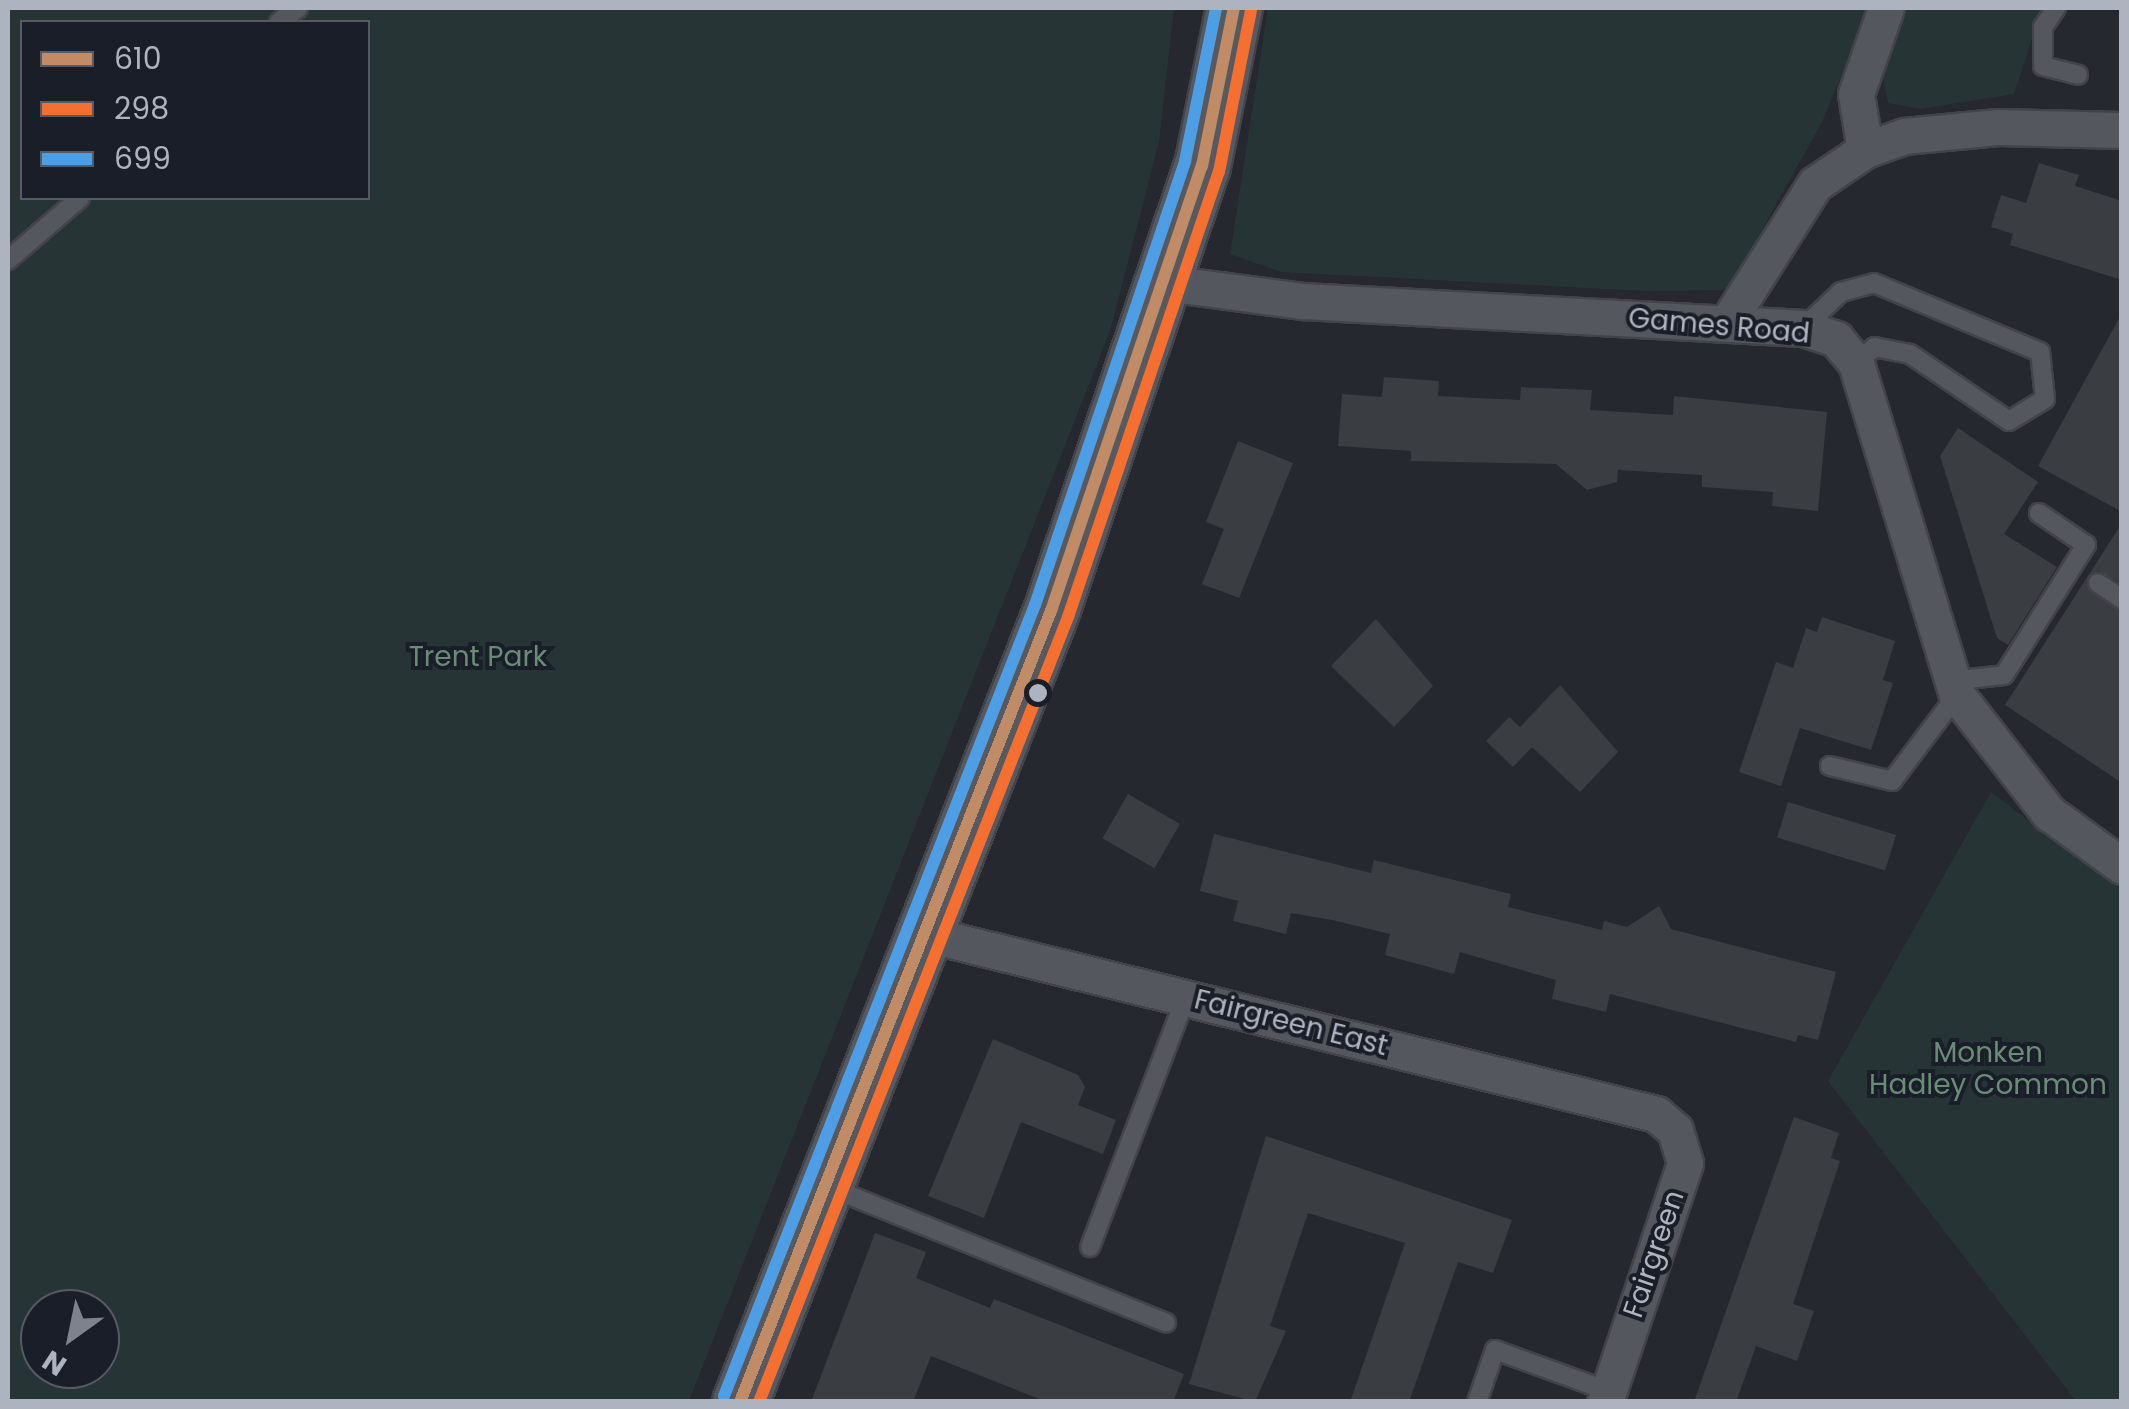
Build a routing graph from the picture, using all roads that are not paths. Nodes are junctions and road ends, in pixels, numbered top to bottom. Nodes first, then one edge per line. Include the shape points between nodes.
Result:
1 (1234, 8) edge
2 (1886, 8) edge
3 (2056, 8) edge
4 (2078, 76) dead end
5 (2122, 130) edge
6 (1864, 150) junction
7 (78, 200) edge
8 (8, 260) edge
9 (1166, 283) junction
10 (1728, 323) junction
11 (1803, 328) junction
12 (1856, 363) junction
13 (2039, 513) dead end
14 (2098, 583) dead end
15 (2122, 600) edge
16 (1954, 688) junction
17 (1830, 766) dead end
18 (2117, 851) edge
19 (926, 934) junction
20 (1186, 997) junction
21 (1656, 1114) joint
22 (826, 1186) junction
23 (1090, 1248) dead end
24 (1166, 1323) dead end
25 (1607, 1396) edge
26 (740, 1402) edge
27 (1477, 1402) edge

1 - 9 main road via 1202,166
2 - 6 street via 1856,94
3 - 4 lane via 2043,27 2043,66
5 - 6 street via 1998,127 1904,136
6 - 10 street via 1815,184
7 - 8 lane
9 - 10 street, Games Road via 1302,300
9 - 19 main road
10 - 11 street, Games Road
11 - 12 street, Games Road via 1836,339
11 - 12 lane via 1841,292 1874,283 2040,352 2045,399 2008,421 1910,354 1875,347
12 - 16 street
13 - 16 lane via 2086,545 2004,675
14 - 15 lane
16 - 17 lane via 1892,780
16 - 18 street via 2050,812
19 - 20 street, Fairgreen East
19 - 22 main road
20 - 21 street, Fairgreen East
20 - 23 lane
21 - 25 street, Fairgreen via 1675,1130 1685,1163
22 - 24 lane
22 - 26 main road
25 - 27 lane via 1495,1350

